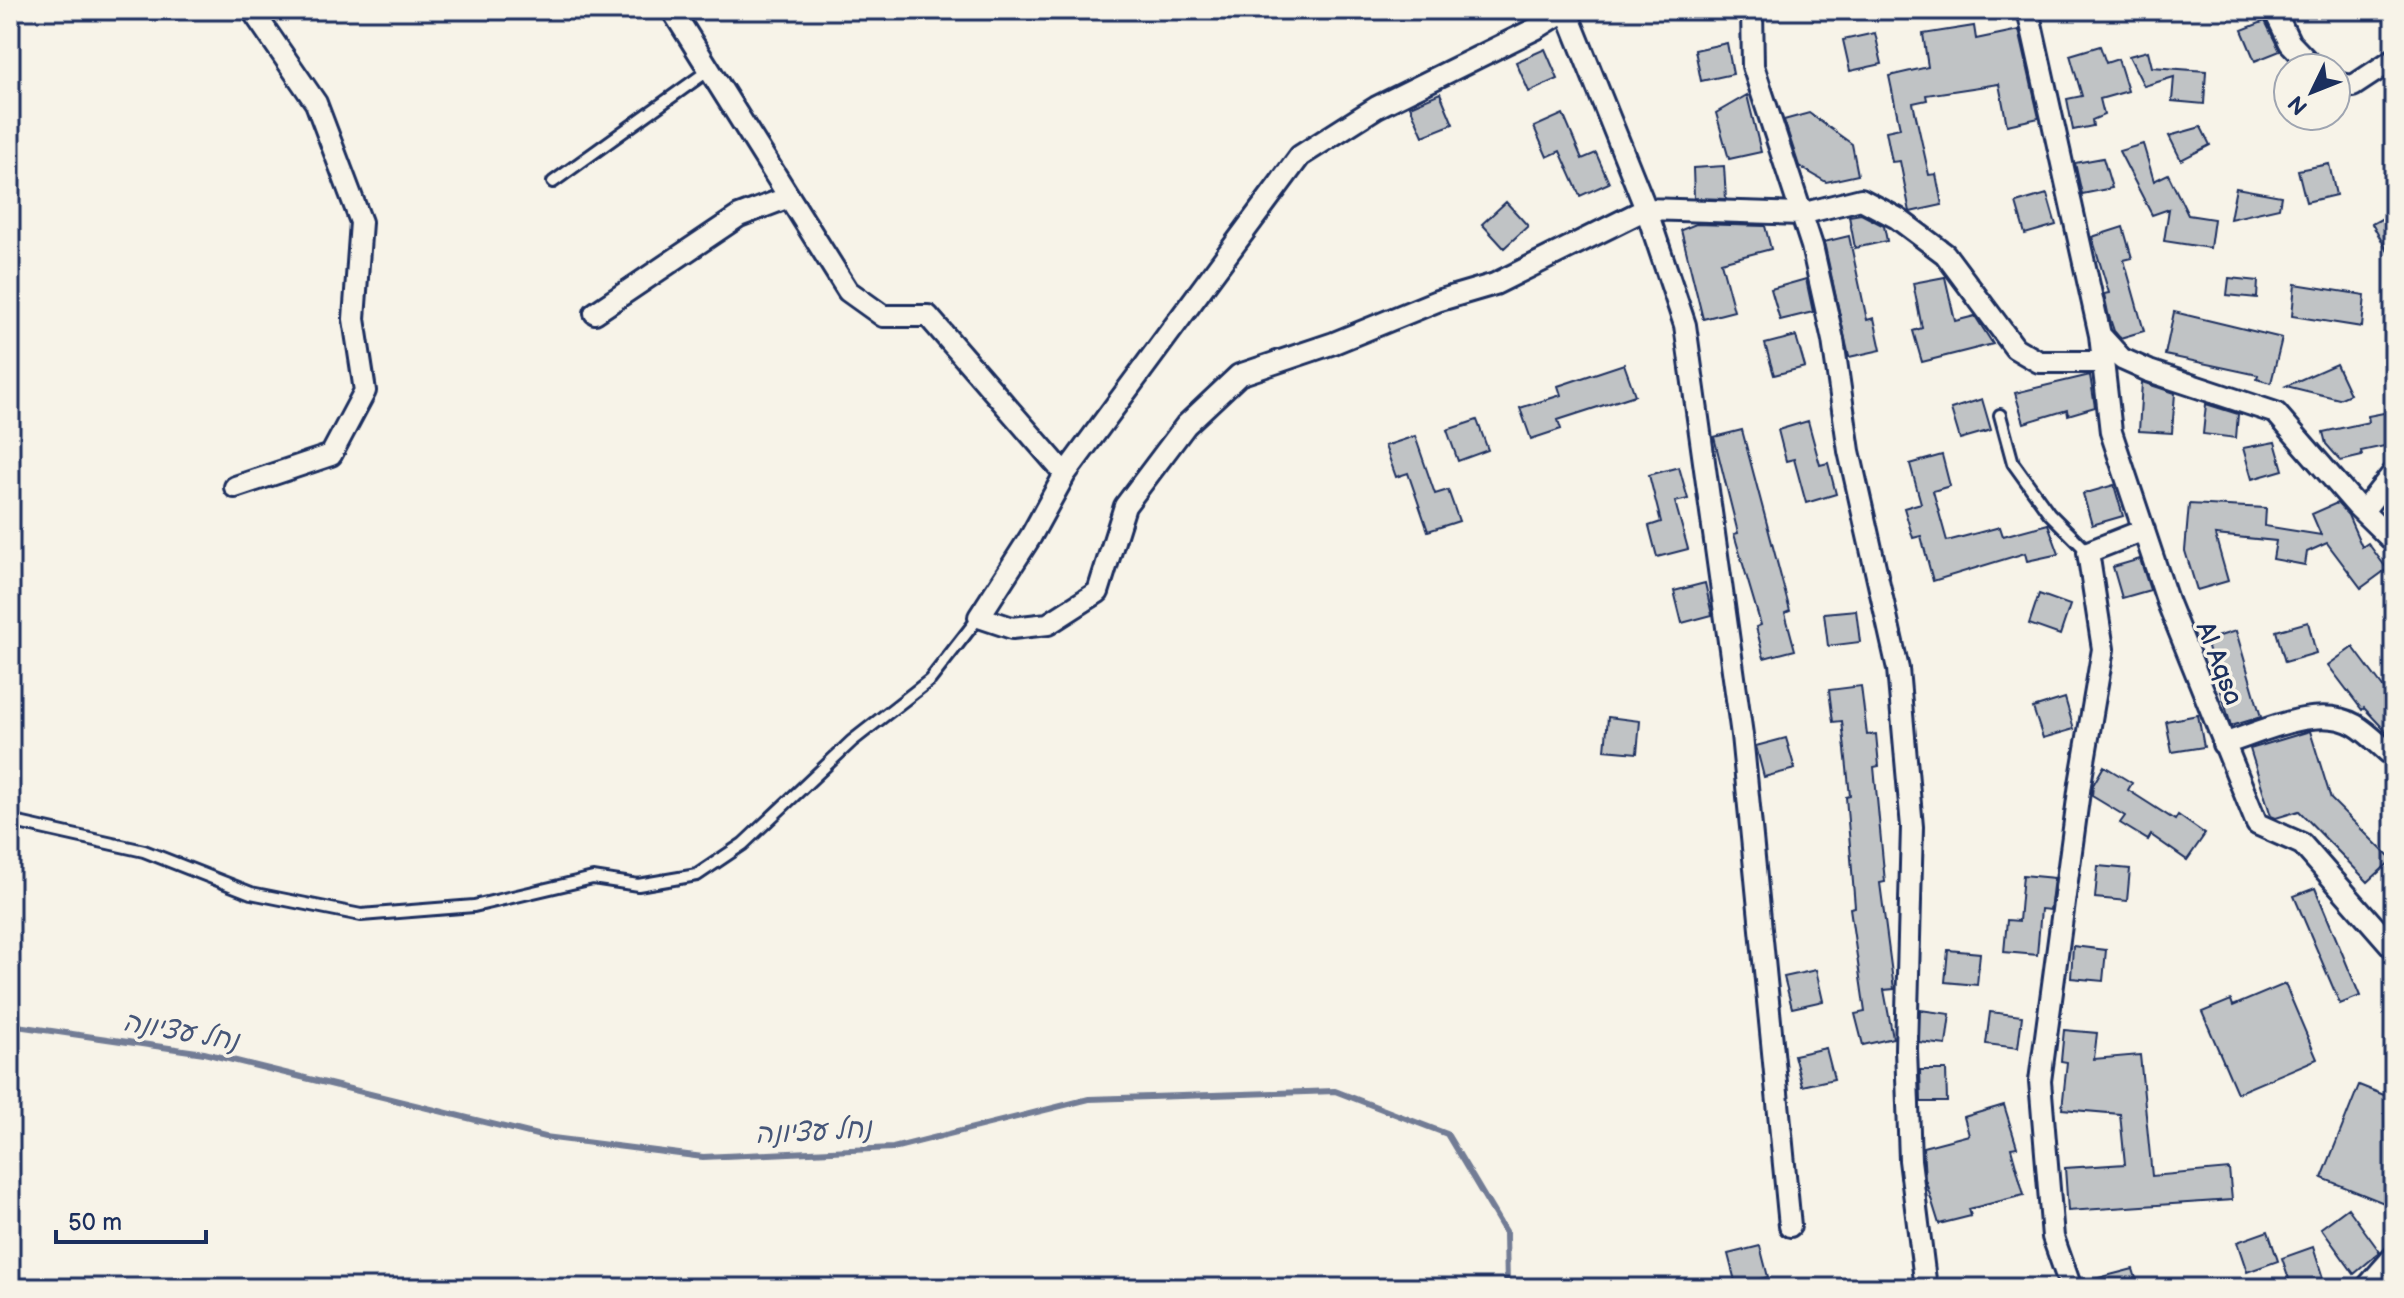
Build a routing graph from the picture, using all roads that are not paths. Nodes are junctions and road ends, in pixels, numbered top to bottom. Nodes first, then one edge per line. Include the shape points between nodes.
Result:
1 (252, 10) edge
2 (672, 10) edge
3 (1566, 10) edge
4 (1752, 10) edge
5 (2028, 10) edge
6 (2274, 10) edge
7 (2299, 52) edge
8 (2394, 59) edge
9 (709, 70) junction
10 (2352, 86) edge
11 (553, 182) dead end
12 (789, 197) junction
13 (1646, 209) junction
14 (1801, 214) junction
15 (595, 313) dead end
16 (2100, 335) junction
17 (2101, 362) junction
18 (2000, 415) dead end
19 (2394, 472) edge
20 (1065, 474) junction
21 (235, 487) dead end
22 (2363, 511) junction
23 (2144, 530) junction
24 (2394, 542) edge
25 (2088, 552) junction
26 (979, 617) junction
27 (2223, 744) junction
28 (2394, 757) edge
29 (10, 821) edge
30 (2394, 949) edge
31 (1790, 1226) dead end
32 (2394, 1256) edge
33 (1926, 1288) edge
34 (2071, 1288) edge
35 (2366, 1288) edge

1 - 21 street via 316,103 361,222 354,319 365,391 331,455
2 - 9 street
3 - 13 street
3 - 20 street via 1377,107 1300,156
4 - 14 street via 1753,66
5 - 16 street, Al Aqsa
6 - 7 street
8 - 10 street
9 - 11 lane
9 - 12 street
12 - 15 street via 739,216
12 - 20 street via 848,291 883,316 928,316
13 - 14 street
13 - 26 street via 1495,284 1239,375 1186,425 1125,506 1098,592 1048,624 1012,628
13 - 31 street via 1685,325 1742,735
14 - 17 street via 1861,199 1945,254 2015,348 2039,362
14 - 33 street via 1833,340 1849,451 1898,669 1912,827 1906,1049 1910,1160
16 - 17 street, Al Aqsa
16 - 22 street via 2122,359 2149,371 2276,413
17 - 23 street, Al Aqsa via 2111,432
18 - 25 lane via 2013,463 2049,513
19 - 22 street
20 - 26 street
22 - 24 street
23 - 25 street
23 - 27 street, Al Aqsa
25 - 34 street via 2103,649 2040,1081 2053,1237
26 - 29 lane via 930,680 852,741 743,844 697,875 638,885 593,878 474,906 361,915 251,893 144,851
27 - 28 street via 2321,718 2354,724
27 - 30 street, Al Aqsa via 2257,824 2302,844
32 - 35 street

